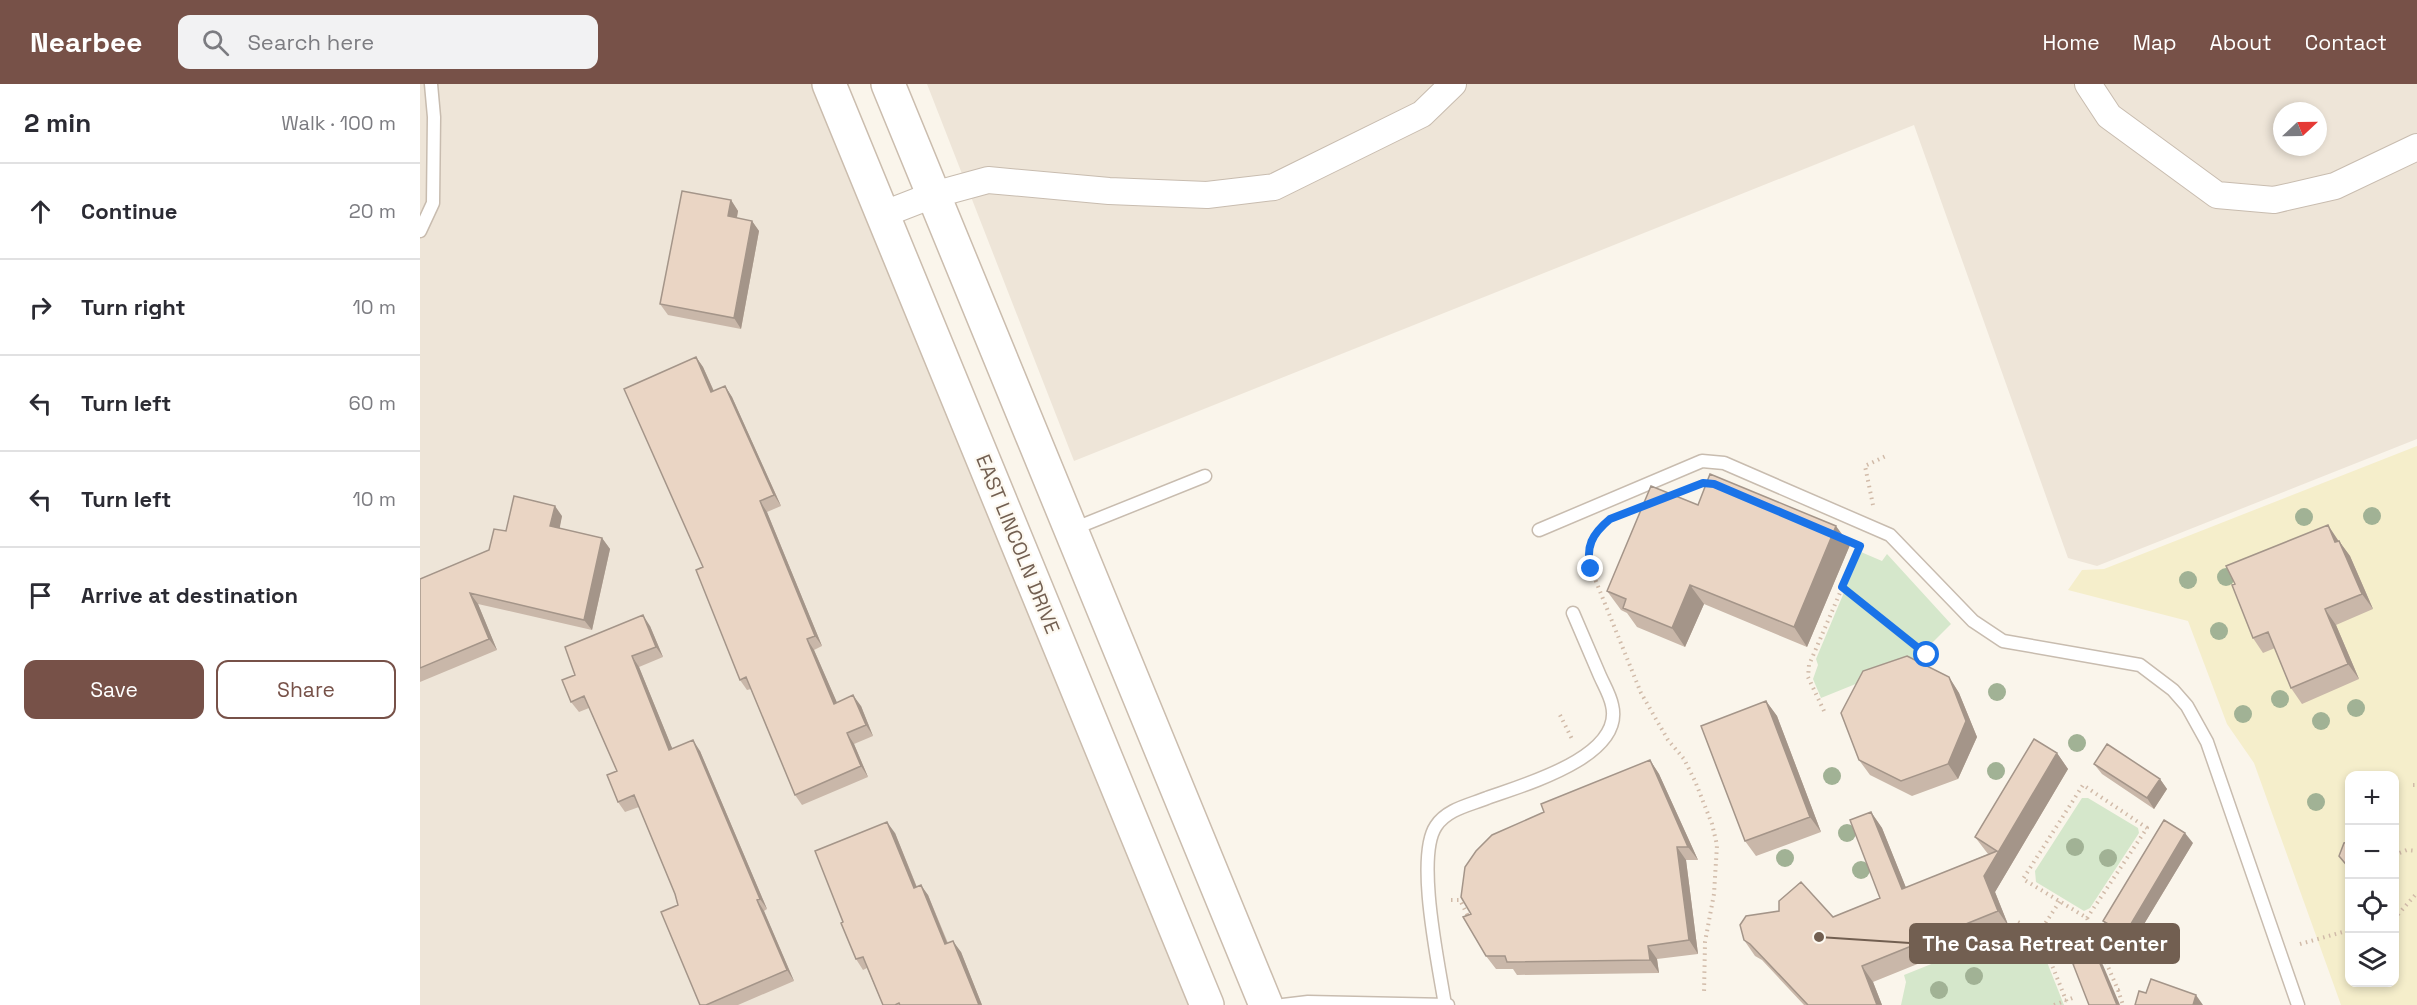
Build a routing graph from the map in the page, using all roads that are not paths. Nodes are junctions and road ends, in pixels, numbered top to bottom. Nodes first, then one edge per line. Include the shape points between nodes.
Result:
1 (431, 84) edge
2 (829, 84) edge
3 (888, 84) edge
4 (1453, 84) edge
5 (2088, 84) edge
6 (2417, 147) edge
7 (933, 195) junction
8 (884, 214) junction
9 (420, 231) edge
10 (1205, 476) dead end
11 (1070, 530) junction
12 (1539, 530) dead end
13 (1573, 613) dead end
14 (1207, 1005) edge
15 (1266, 1005) edge
16 (1283, 1005) edge
17 (1447, 1005) edge
18 (2298, 1005) edge

1 - 9 lane via 433,203
2 - 8 main road, EAST LINCOLN DRIVE
3 - 7 main road
4 - 7 street via 1422,114 1274,187 1207,195 988,180
5 - 6 street via 2109,116 2217,195 2274,200 2335,186
7 - 8 street
7 - 11 main road
8 - 14 main road, EAST LINCOLN DRIVE
10 - 11 lane
11 - 15 main road
12 - 18 lane via 1702,461 1724,463 1890,535 1973,621 2004,641 2140,665 2187,706 2207,742
13 - 17 lane via 1613,706 1611,725 1600,745 1582,759 1449,813 1436,825 1428,855 1430,905
16 - 17 lane

